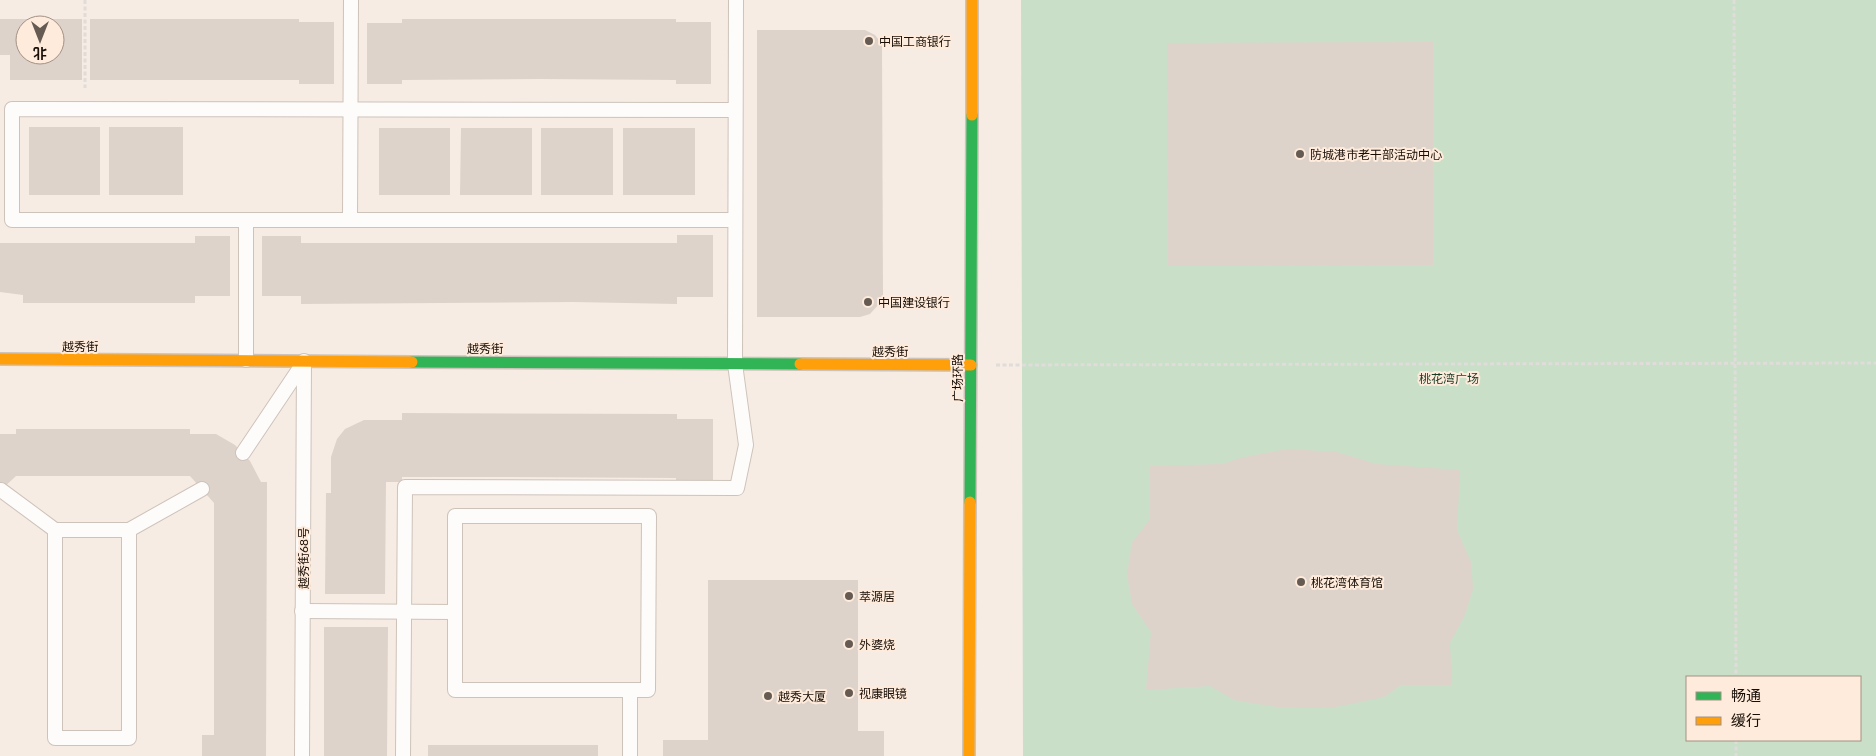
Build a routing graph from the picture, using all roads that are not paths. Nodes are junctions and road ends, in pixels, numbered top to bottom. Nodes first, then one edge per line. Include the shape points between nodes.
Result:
1 (351, 0) edge
2 (736, 0) edge
3 (972, 0) edge
4 (350, 109) junction
5 (735, 110) junction
6 (246, 220) junction
7 (350, 220) junction
8 (735, 220) junction
9 (0, 359) edge
10 (246, 360) junction
11 (304, 361) junction
12 (735, 364) junction
13 (971, 365) junction
14 (243, 453) dead end
15 (202, 489) dead end
16 (1, 490) edge
17 (56, 530) junction
18 (129, 530) junction
19 (302, 611) junction
20 (404, 612) junction
21 (455, 612) junction
22 (630, 690) junction
23 (302, 756) edge
24 (403, 756) edge
25 (630, 756) edge
26 (969, 756) edge

1 - 4 lane
2 - 5 lane
3 - 13 street, 广场环路
4 - 5 lane
4 - 6 lane via 12,109 12,220
4 - 7 lane
5 - 8 lane
6 - 7 lane
6 - 10 lane
7 - 8 lane
8 - 12 lane
9 - 10 street, 越秀街
10 - 11 street, 越秀街
11 - 12 street, 越秀街
11 - 14 lane
11 - 19 lane, 越秀街68号
12 - 13 street, 越秀街
12 - 20 lane via 746,446 737,488 405,487
13 - 26 street, 广场环路
15 - 18 lane
16 - 17 lane
17 - 18 lane
17 - 18 lane via 55,738 129,738
19 - 20 lane
19 - 23 lane, 越秀街68号
20 - 21 lane
20 - 24 lane
21 - 22 lane via 455,690
21 - 22 lane via 456,516 649,516 648,690
22 - 25 lane

